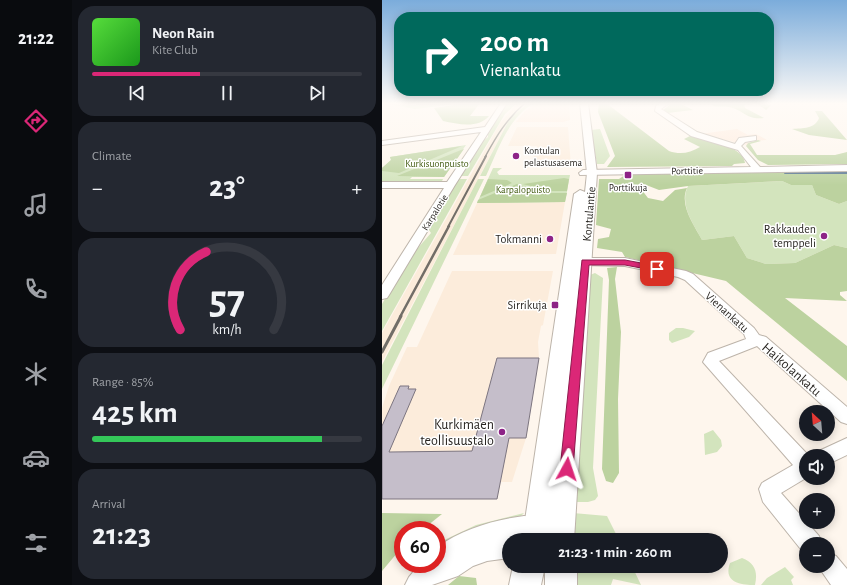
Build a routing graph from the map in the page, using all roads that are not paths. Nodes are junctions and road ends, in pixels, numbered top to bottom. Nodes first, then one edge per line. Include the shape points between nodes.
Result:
1 (476, 130) edge
2 (485, 130) edge
3 (581, 130) edge
4 (586, 130) edge
5 (687, 130) edge
6 (753, 138) dead end
7 (382, 143) edge
8 (737, 146) junction
9 (847, 168) edge
10 (760, 169) junction
11 (588, 171) junction
12 (382, 185) edge
13 (450, 185) junction
14 (585, 262) junction
15 (382, 295) edge
16 (754, 338) junction
17 (847, 417) edge
18 (847, 446) edge
19 (835, 452) edge
20 (799, 459) edge
21 (799, 471) edge
22 (526, 533) edge
23 (548, 533) edge
24 (549, 533) edge
25 (805, 537) edge
26 (502, 548) edge
27 (446, 553) edge
28 (446, 569) edge
29 (835, 572) edge
30 (528, 573) edge
31 (561, 573) edge
32 (845, 584) edge
33 (525, 585) edge
34 (560, 585) edge

1 - 7 street
2 - 13 street, Karpalotie
3 - 11 main road, Kontulantie
4 - 11 main road, Kontulantie
5 - 8 street
6 - 8 street via 742,140
8 - 10 street via 744,150
9 - 10 street, Porttitie
10 - 11 street, Porttitie
11 - 14 main road, Kontulantie
11 - 23 main road, Kontulantie
12 - 13 street
13 - 15 street, Karpalotie
14 - 16 street, Vienankatu via 625,262 689,277
14 - 24 main road, Kontulantie
16 - 17 street, Haikolankatu via 761,341
16 - 20 street, Vienankatu via 752,342 713,357 711,362
18 - 19 street
21 - 25 street via 769,489 770,495
22 - 27 street via 509,530 485,535
26 - 28 street via 487,550
29 - 32 street
30 - 33 highway
31 - 34 highway

